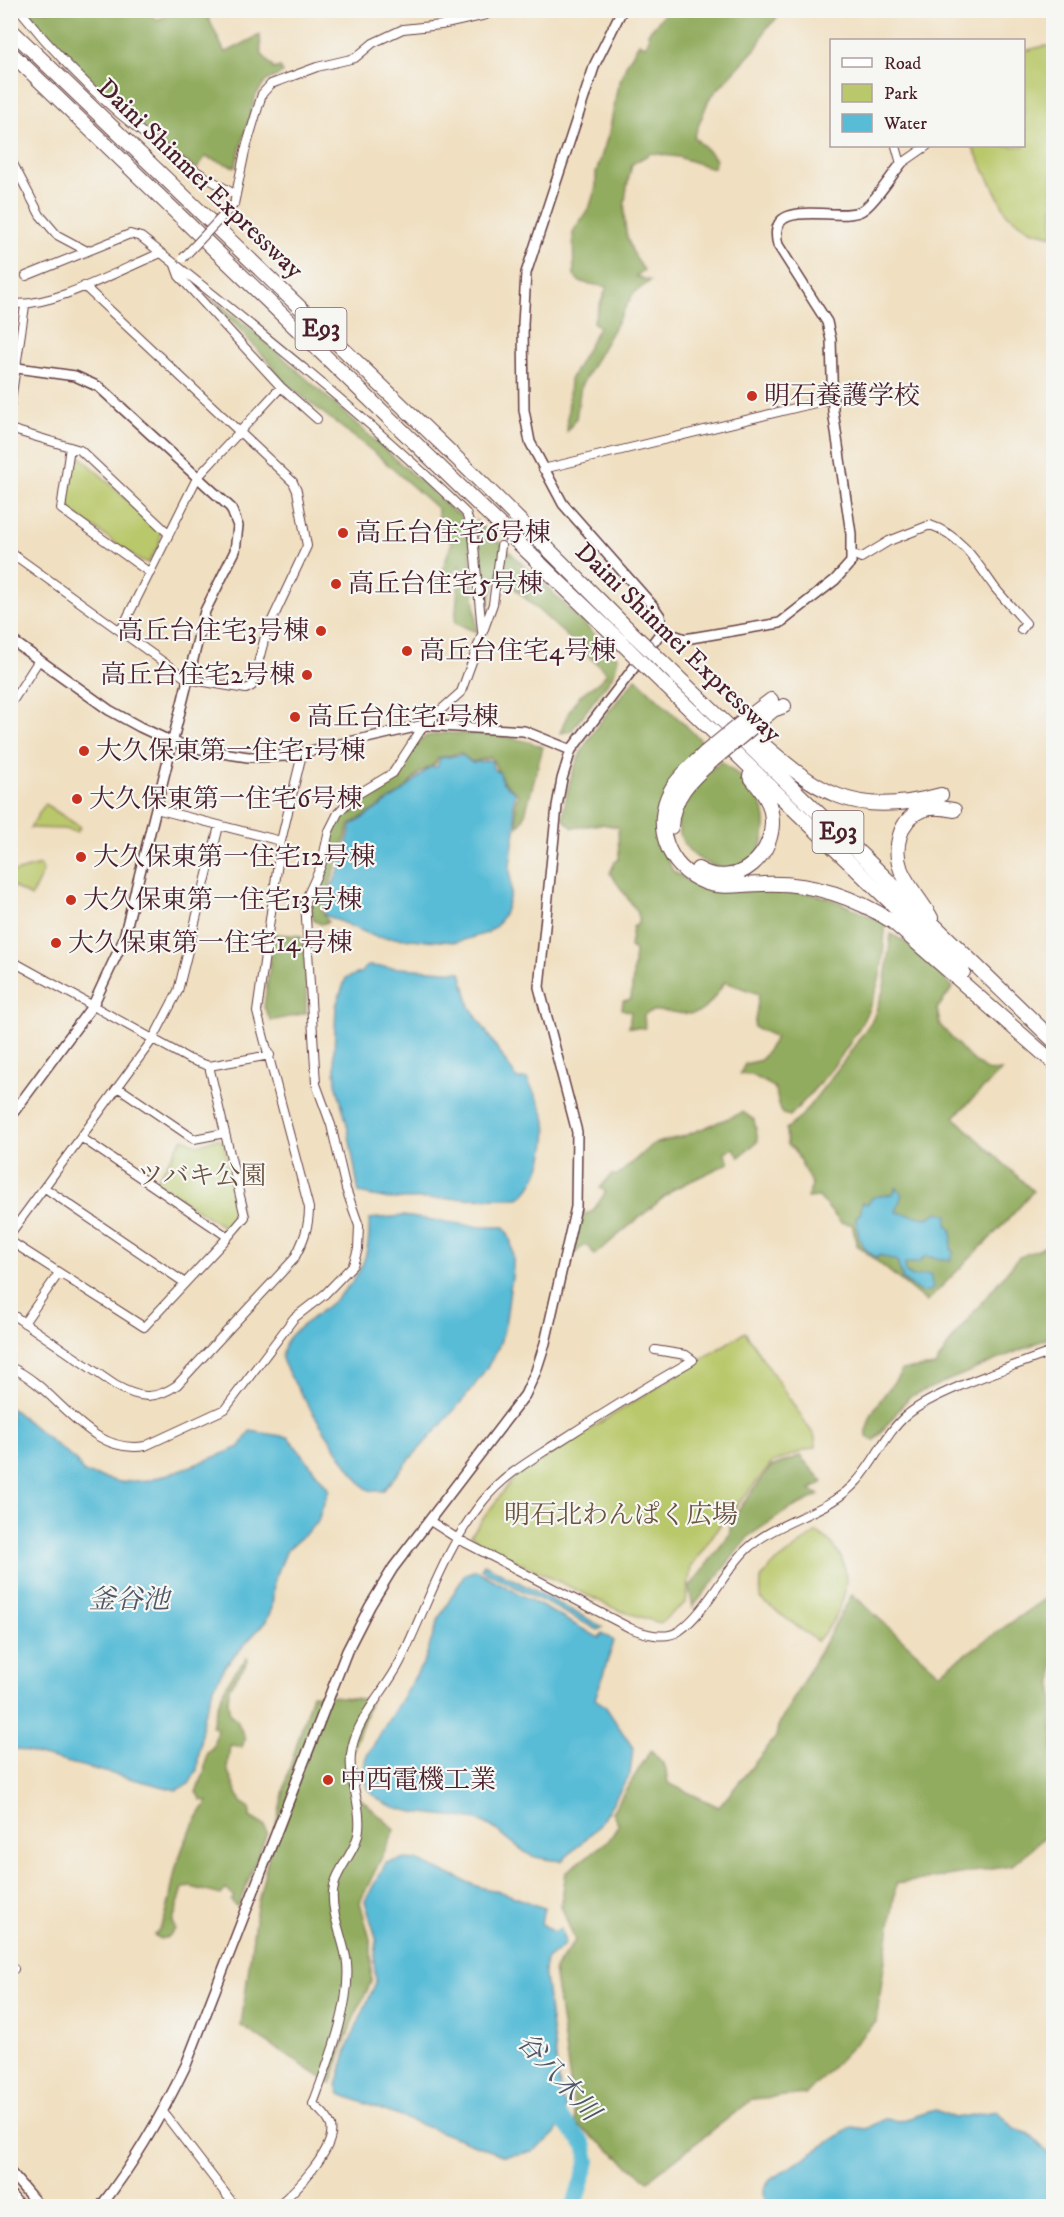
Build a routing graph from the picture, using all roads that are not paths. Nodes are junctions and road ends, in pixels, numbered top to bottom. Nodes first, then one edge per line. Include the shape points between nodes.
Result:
1 (20, 10) edge
2 (491, 10) edge
3 (622, 10) edge
4 (10, 29) edge
5 (10, 52) edge
6 (896, 147) edge
7 (926, 147) edge
8 (10, 158) edge
9 (901, 164) junction
10 (235, 199) junction
11 (87, 250) junction
12 (160, 252) junction
13 (175, 265) junction
14 (26, 276) dead end
15 (84, 286) junction
16 (10, 303) edge
17 (25, 306) junction
18 (13, 367) edge
19 (281, 387) junction
20 (832, 399) junction
21 (10, 407) edge
22 (317, 419) dead end
23 (10, 429) edge
24 (239, 431) junction
25 (70, 447) junction
26 (543, 470) junction
27 (196, 478) junction
28 (169, 534) junction
29 (501, 546) dead end
30 (10, 552) edge
31 (853, 554) junction
32 (150, 573) junction
33 (122, 630) junction
34 (1021, 630) dead end
35 (662, 631) junction
36 (482, 636) junction
37 (625, 636) junction
38 (10, 639) edge
39 (39, 660) junction
40 (187, 679) junction
41 (693, 691) junction
42 (777, 703) dead end
43 (10, 705) edge
44 (424, 724) junction
45 (172, 742) junction
46 (571, 750) junction
47 (736, 753) junction
48 (302, 754) junction
49 (709, 757) junction
50 (941, 795) dead end
51 (156, 809) junction
52 (954, 810) dead end
53 (219, 826) junction
54 (281, 841) junction
55 (938, 930) junction
56 (10, 960) edge
57 (93, 1005) junction
58 (1011, 1015) junction
59 (153, 1039) junction
60 (1053, 1041) edge
61 (270, 1055) junction
62 (1053, 1061) edge
63 (209, 1066) junction
64 (118, 1088) junction
65 (10, 1117) edge
66 (225, 1133) junction
67 (82, 1138) junction
68 (45, 1188) junction
69 (10, 1234) edge
70 (228, 1237) junction
71 (10, 1241) edge
72 (59, 1273) junction
73 (185, 1283) junction
74 (10, 1313) edge
75 (24, 1323) junction
76 (655, 1350) dead end
77 (1053, 1351) edge
78 (10, 1367) edge
79 (430, 1521) junction
80 (458, 1539) junction
81 (163, 2112) junction
82 (10, 2172) edge
83 (10, 2194) edge
84 (20, 2206) edge
85 (39, 2206) edge
86 (101, 2206) edge
87 (235, 2206) edge
88 (277, 2206) edge

1 - 10 street via 58,56 154,144
2 - 10 street via 486,15 441,26 403,29 373,43 355,58 271,84 262,94
3 - 26 street via 595,64 526,273 524,411
4 - 37 highway, Daini Shinmei Expressway / E93 via 469,470
5 - 37 highway, Daini Shinmei Expressway / E93
6 - 9 street
7 - 9 street
8 - 11 street via 46,222 57,235
9 - 20 street via 864,210 852,214 794,213 777,228 778,245 827,322
10 - 13 street, bridge
11 - 12 street via 130,234 141,237
11 - 14 street
12 - 13 street
12 - 15 street
13 - 19 street via 179,276
13 - 36 street via 305,369 466,513 473,535
15 - 17 street
15 - 24 street
16 - 17 street
17 - 18 street
18 - 21 street
18 - 27 street via 75,376 99,387
19 - 22 street
19 - 24 street
20 - 26 street
20 - 31 street
23 - 25 street
24 - 27 street
24 - 40 street via 292,482 307,546 266,633 252,686 246,689
25 - 28 street via 80,450
25 - 32 street via 61,509
26 - 35 street via 562,504 653,606 660,616
27 - 28 street
27 - 40 street via 231,508 238,536 235,551 205,611
28 - 32 street
29 - 36 street via 493,604
30 - 33 street
31 - 34 street via 861,558 889,541 930,525 945,529 975,558 1026,623
31 - 35 street via 835,580 780,623 685,639
32 - 33 street
33 - 40 street
35 - 46 street
36 - 44 street via 461,692
37 - 41 highway, Daini Shinmei Expressway / E93, bridge via 657,657
37 - 47 highway, Daini Shinmei Expressway / E93, bridge via 646,667
38 - 39 street
39 - 43 street
39 - 45 street via 109,710
40 - 45 street
41 - 50 highway via 730,716 803,778 838,797 885,805
41 - 55 highway, Daini Shinmei Expressway / E93
42 - 49 highway, bridge
44 - 46 street via 524,731
44 - 48 street
44 - 78 street via 393,773 353,797 338,813 305,901 315,1084 334,1133 359,1226 353,1265 294,1318 225,1409 145,1446 116,1444 83,1426 47,1390
45 - 48 street via 248,757
45 - 51 street
46 - 79 street via 557,806 539,987 577,1132 576,1207 561,1279 536,1371 525,1395
47 - 49 highway via 764,794 771,811 772,831 767,850 758,862 742,872 727,875 705,873 694,867 683,858 672,837 672,814 680,793
47 - 58 highway, Daini Shinmei Expressway / E93
48 - 54 street
49 - 58 highway via 671,790 665,805 666,846 684,871 717,885 798,885 828,890 872,908
51 - 53 street
51 - 57 street via 123,941
52 - 55 highway via 922,810 902,828 898,840 900,867
53 - 54 street
53 - 59 street via 178,991
54 - 61 street via 257,1012
55 - 58 highway, Daini Shinmei Expressway / E93
56 - 57 street
57 - 59 street
57 - 65 street
58 - 60 highway, Daini Shinmei Expressway / E93
58 - 62 highway, Daini Shinmei Expressway / E93
59 - 63 street
59 - 64 street
61 - 63 street
61 - 75 street via 309,1208 309,1224 294,1259 177,1385 152,1397 123,1390
63 - 66 street
64 - 66 street via 194,1139
64 - 67 street
66 - 70 street via 245,1217
67 - 68 street
67 - 70 street
68 - 69 street
68 - 73 street
70 - 73 street
71 - 72 street
72 - 73 street via 144,1327
72 - 75 street
74 - 75 street
76 - 80 street via 686,1355 693,1360 515,1470 482,1502
77 - 80 street via 936,1397 907,1414 844,1494 765,1535 746,1550 699,1609 671,1634 643,1633 630,1628
79 - 80 street
79 - 81 street via 393,1568 347,1651 202,2025
80 - 88 street via 400,1663 352,1745 350,1758 359,1828 333,1890 347,1964 345,1988 314,2103 329,2122 331,2135 319,2160
81 - 86 street via 130,2168
81 - 87 street
82 - 85 street
83 - 84 street

